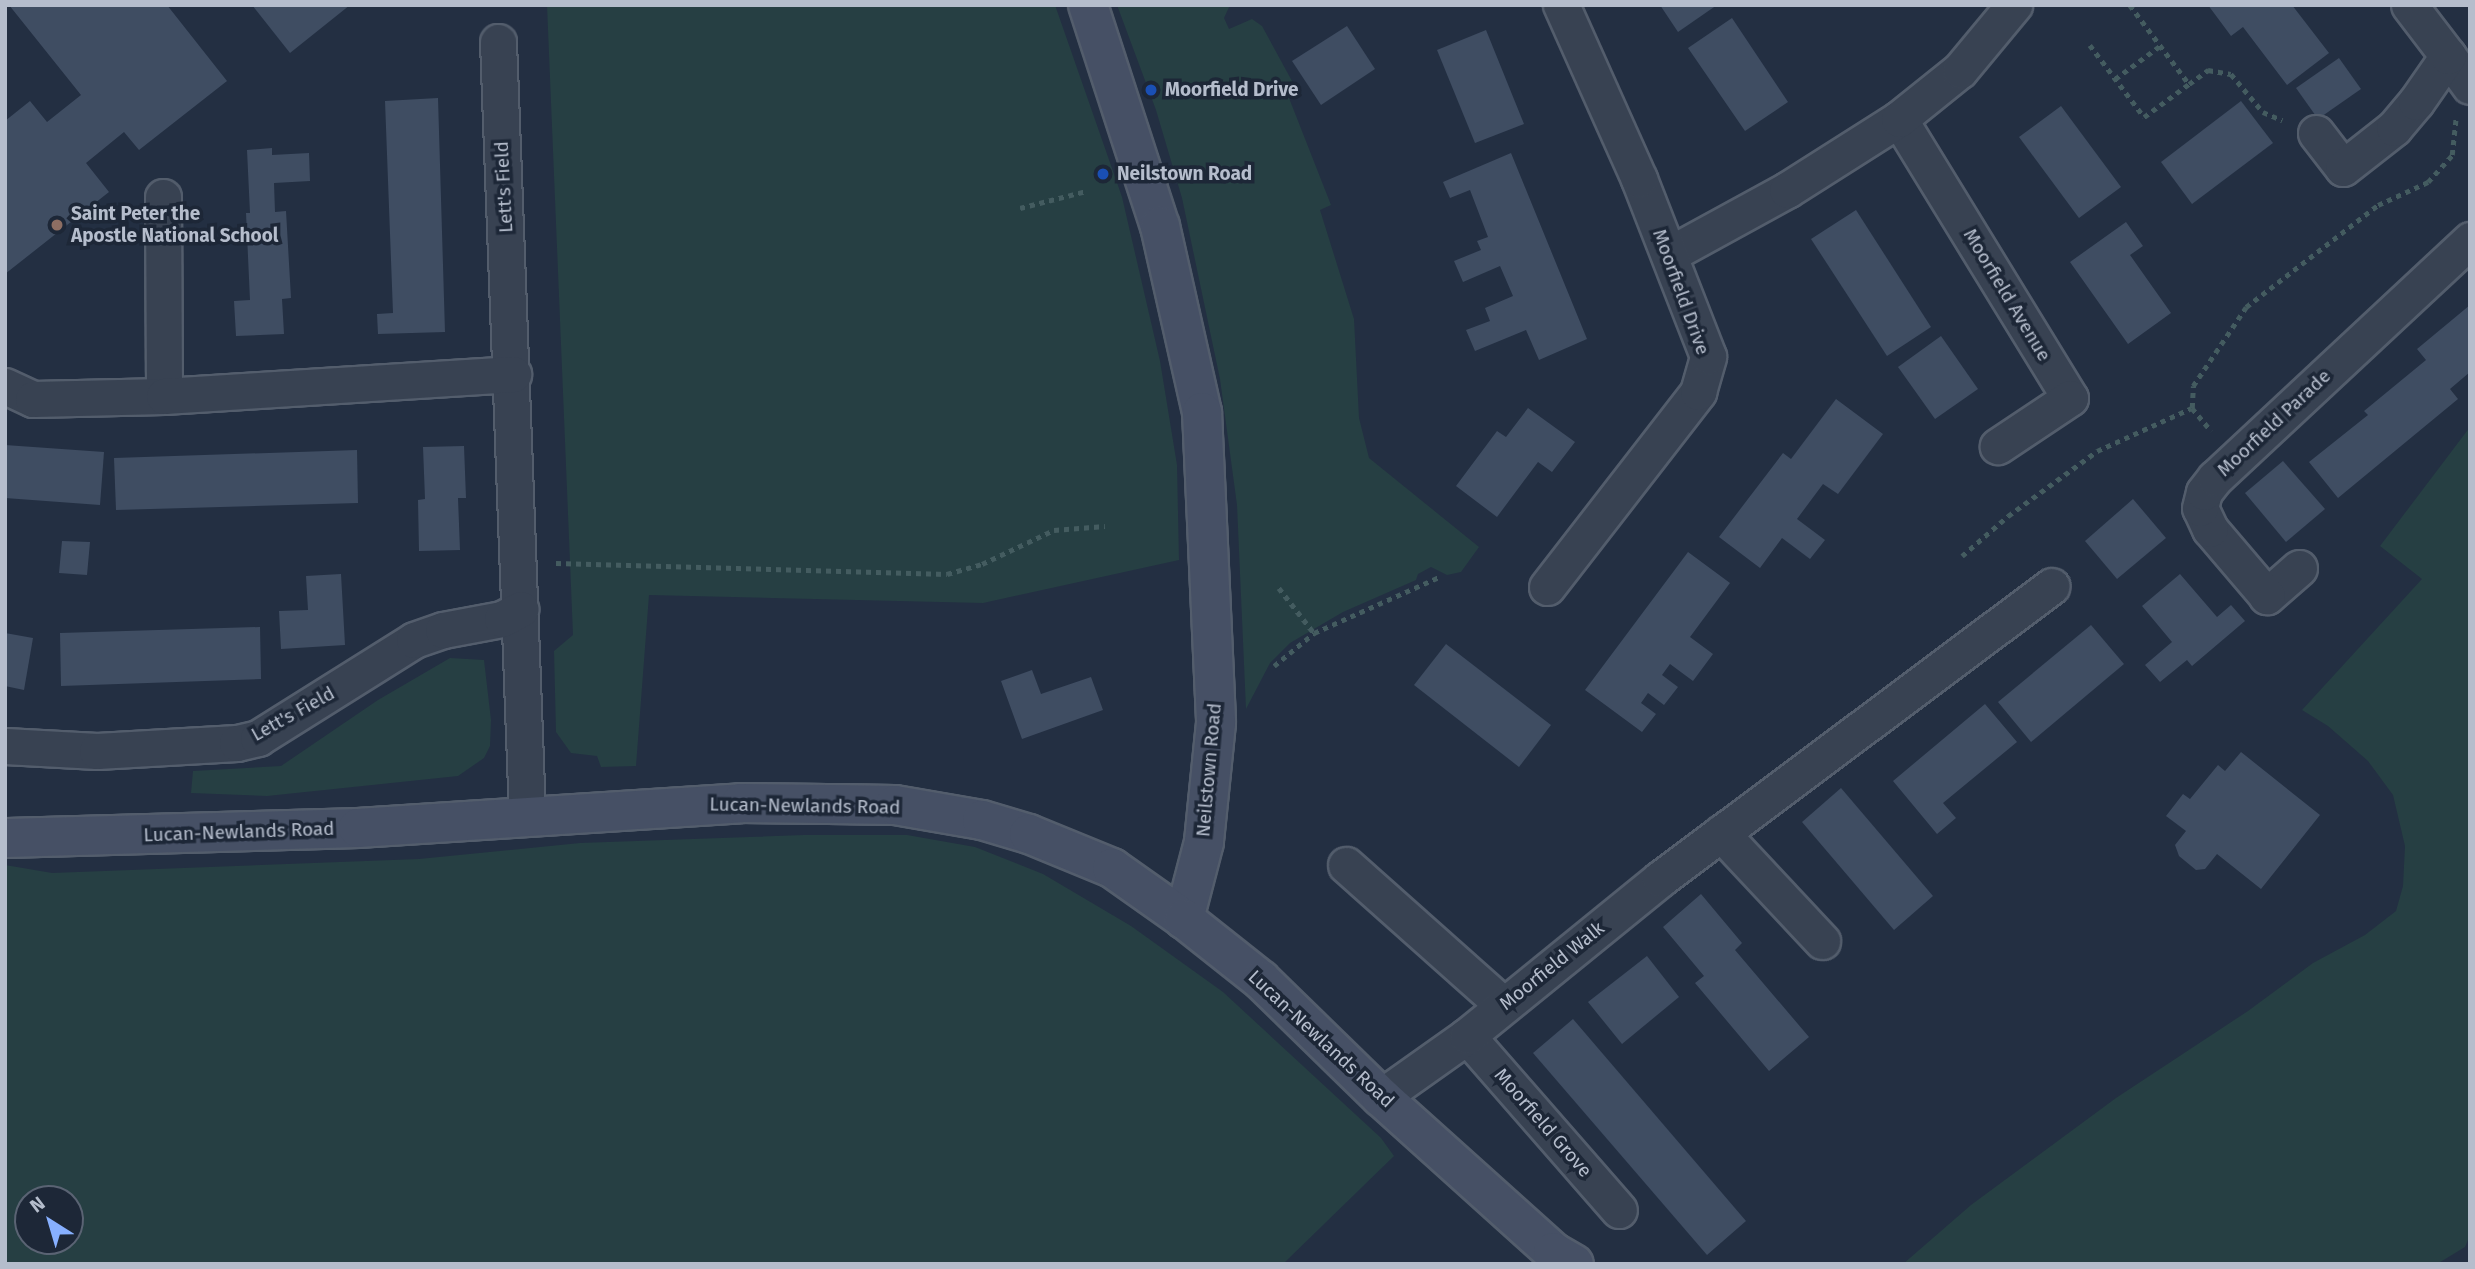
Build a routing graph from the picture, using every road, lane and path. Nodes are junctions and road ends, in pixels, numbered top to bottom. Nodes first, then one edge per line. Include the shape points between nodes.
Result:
1 (1088, 5) edge
2 (1561, 5) edge
3 (2014, 5) edge
4 (2130, 5) edge
5 (2409, 5) edge
6 (498, 42) dead end
7 (2090, 46) dead end
8 (2160, 46) junction
9 (2448, 56) junction
10 (2115, 79) junction
11 (2189, 84) junction
12 (2463, 100) edge
13 (1899, 119) junction
14 (2316, 133) joint
15 (1086, 191) dead end
16 (163, 197) dead end
17 (1020, 208) dead end
18 (2470, 240) edge
19 (1670, 254) junction
20 (513, 374) junction
21 (5, 386) edge
22 (163, 396) junction
23 (2192, 408) junction
24 (2219, 439) dead end
25 (1998, 446) dead end
26 (1105, 526) dead end
27 (1962, 556) dead end
28 (556, 564) dead end
29 (2299, 568) dead end
30 (1439, 577) dead end
31 (2052, 586) dead end
32 (1547, 587) dead end
33 (1279, 588) dead end
34 (521, 609) junction
35 (1314, 633) junction
36 (1274, 666) dead end
37 (5, 746) edge
38 (527, 814) junction
39 (1721, 833) junction
40 (5, 838) edge
41 (1346, 865) dead end
42 (1184, 919) junction
43 (1822, 941) dead end
44 (1503, 1005) junction
45 (1467, 1036) junction
46 (1381, 1097) junction
47 (1619, 1210) dead end
48 (1574, 1264) edge

1 - 42 street, Neilstown Road via 1160,226 1202,412 1216,723 1204,842
2 - 19 street, Moorfield Drive
3 - 13 street via 1960,70
4 - 8 path
5 - 9 street
6 - 20 street, Lett's Field
7 - 10 path
8 - 10 path
8 - 11 path
9 - 12 street
9 - 14 street via 2394,128 2343,168
10 - 11 path via 2144,117
11 - 14 path via 2208,70 2231,74 2263,112
12 - 23 path via 2452,155 2428,182 2378,205 2246,307 2193,386
13 - 19 street via 1787,190
13 - 25 street, Moorfield Avenue via 2070,398
15 - 17 path
16 - 22 street
18 - 29 street, Moorfield Parade via 2204,492 2200,508 2210,529 2267,596
19 - 32 street, Moorfield Drive via 1708,356 1698,392
20 - 22 street
20 - 34 street, Lett's Field
21 - 22 street via 33,399
23 - 24 path
23 - 27 path via 2097,451
26 - 28 path via 1054,530 982,565 947,574
30 - 35 path
31 - 39 street, Moorfield Walk
33 - 35 path
34 - 37 street, Lett's Field via 502,619 414,640 258,738 97,751
34 - 38 street, Lett's Field
35 - 36 path
38 - 40 street, Lucan-Newlands Road via 358,828
38 - 42 street, Lucan-Newlands Road via 741,803 895,804 1029,834 1112,869
39 - 43 street
39 - 44 street, Moorfield Walk
41 - 44 street
42 - 46 street, Lucan-Newlands Road via 1261,980
44 - 45 street, Moorfield Walk
45 - 46 street, Moorfield Walk
45 - 47 street, Moorfield Grove
46 - 48 street, Lucan-Newlands Road via 1553,1252

